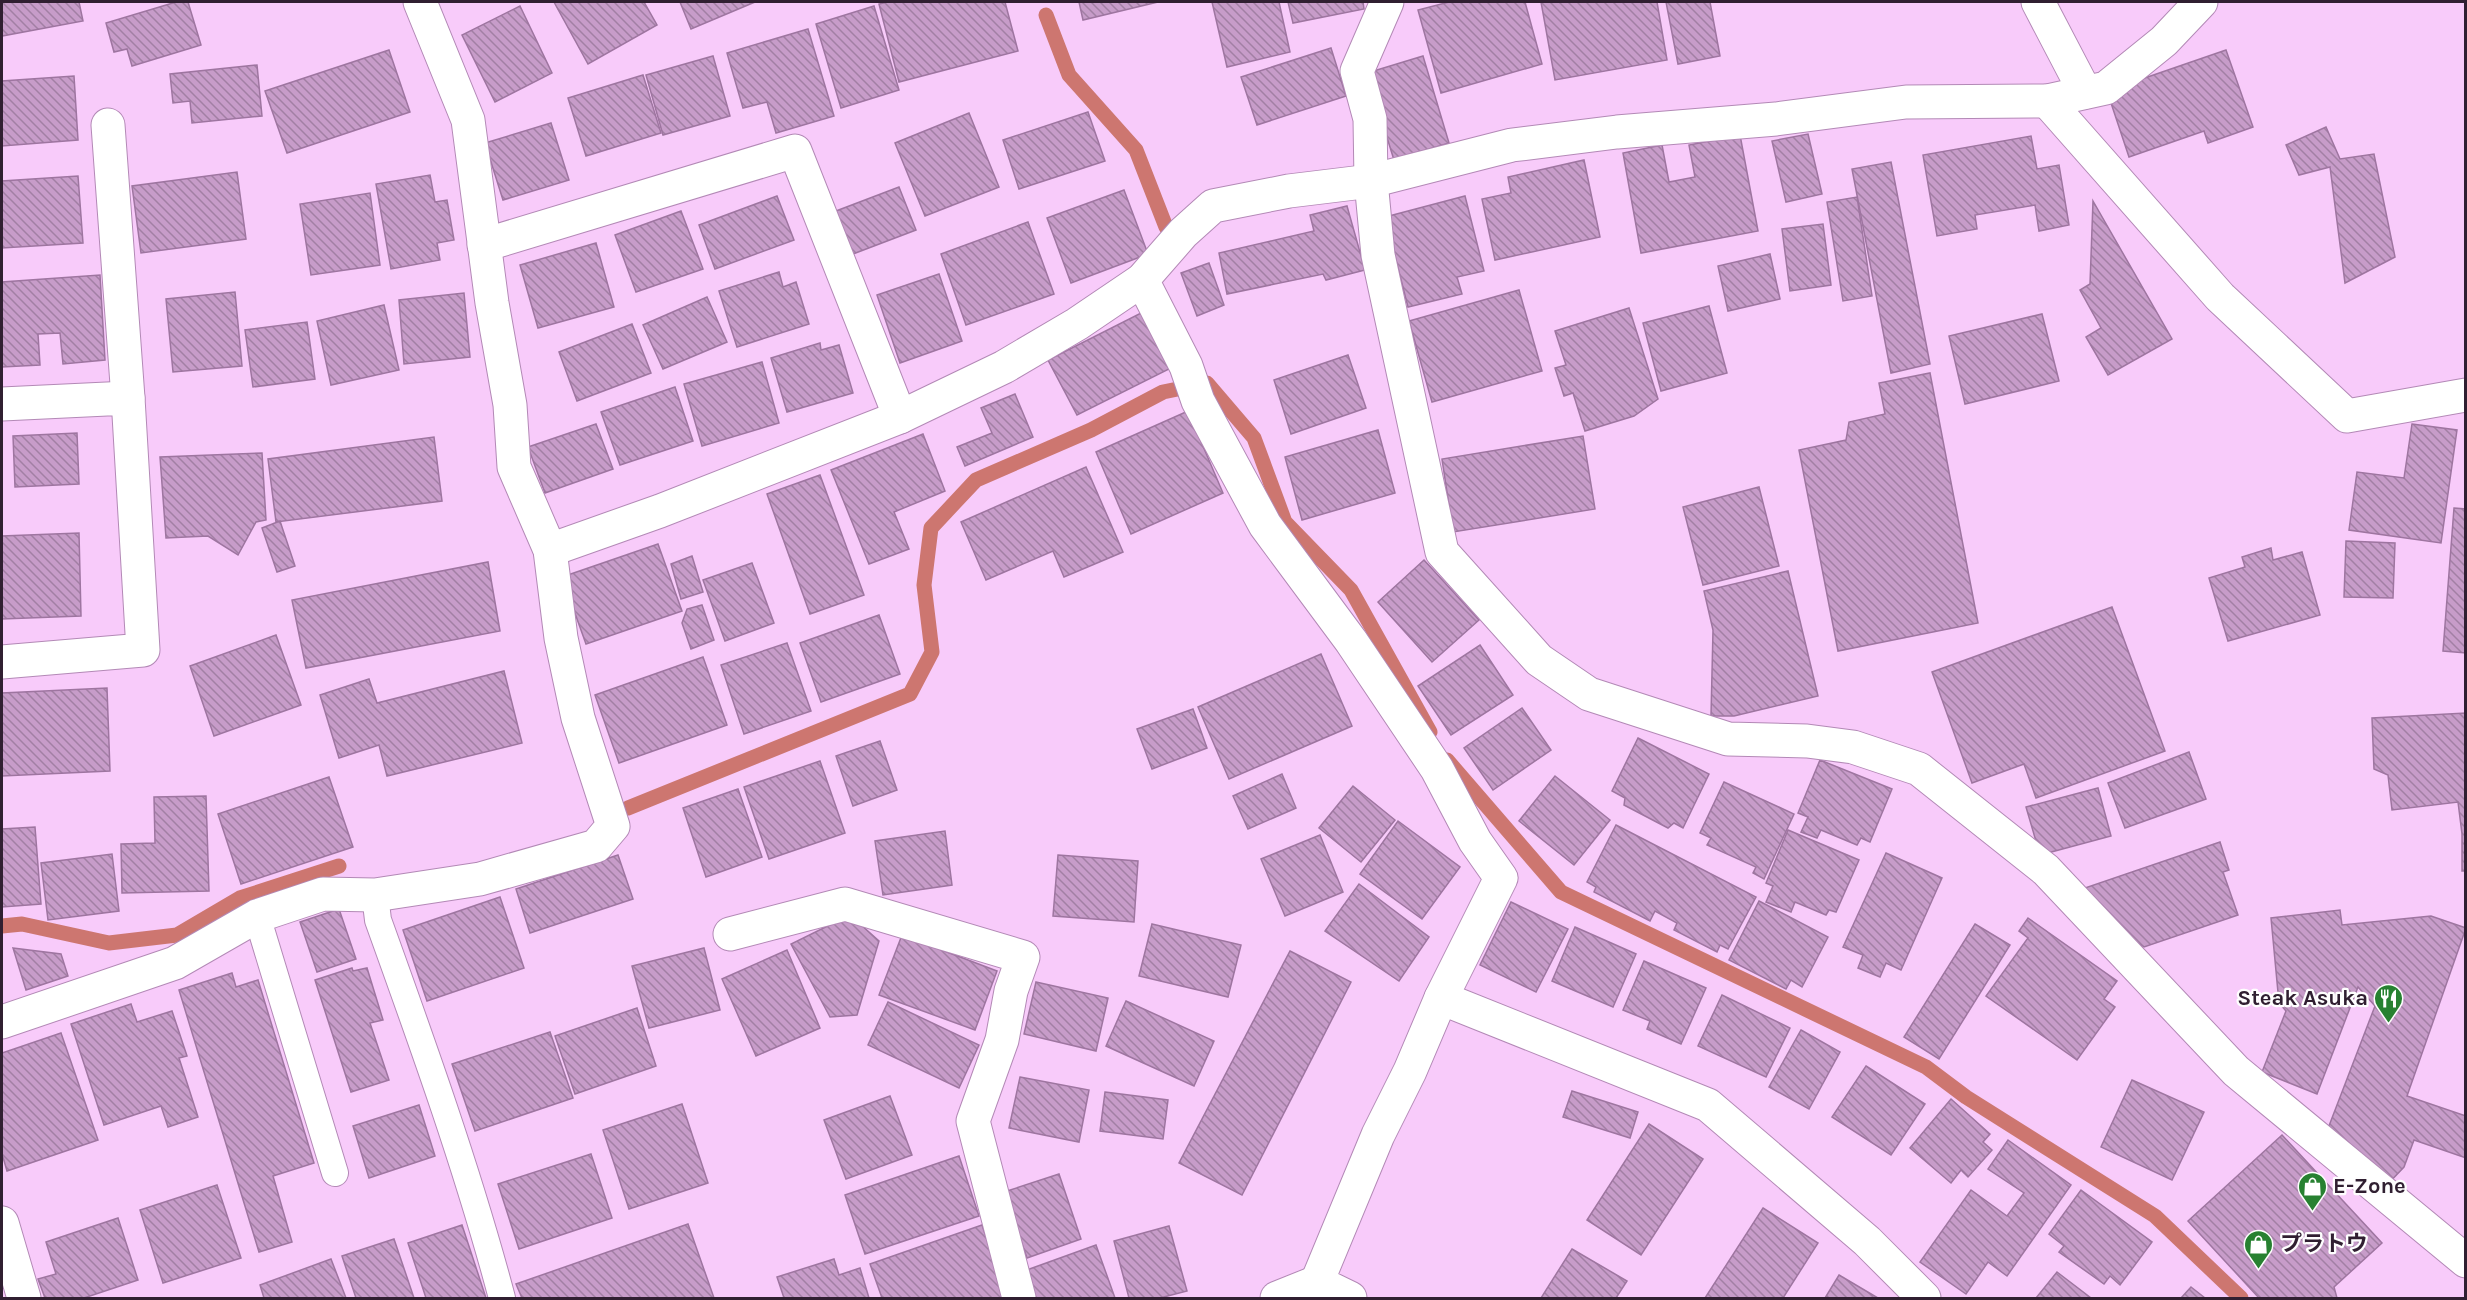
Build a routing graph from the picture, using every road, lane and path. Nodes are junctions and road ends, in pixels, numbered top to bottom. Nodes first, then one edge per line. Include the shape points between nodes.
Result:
1 (420, 2) edge
2 (1387, 2) edge
3 (2038, 2) edge
4 (2201, 2) edge
5 (2085, 92) junction
6 (2047, 101) junction
7 (108, 125) dead end
8 (1371, 181) junction
9 (484, 245) junction
10 (1142, 280) junction
11 (2466, 395) edge
12 (128, 398) junction
13 (2, 404) edge
14 (900, 417) junction
15 (550, 550) junction
16 (2, 662) edge
17 (375, 895) junction
18 (257, 916) junction
19 (730, 934) dead end
20 (1441, 998) junction
21 (2, 1022) edge
22 (335, 1173) dead end
23 (2, 1222) edge
24 (2466, 1262) edge
25 (1317, 1282) junction
26 (24, 1299) edge
27 (502, 1299) edge
28 (1019, 1299) edge
29 (1276, 1299) edge
30 (1350, 1299) edge
31 (1924, 1299) edge

1 - 9 street via 468,120
2 - 8 street via 1357,71 1370,119
3 - 5 street
4 - 5 street via 2164,41 2106,88
5 - 6 street
6 - 8 street via 1906,102 1776,119 1617,132 1512,145
6 - 11 street via 2220,297 2347,416
7 - 12 street
8 - 10 street via 1213,206
8 - 24 street via 1378,255 1442,552 1539,660 1589,694 1718,736 1853,747 1919,769 2046,870 2236,1071
9 - 14 street via 795,151
9 - 15 street via 510,405 514,466
10 - 14 street via 1004,366
10 - 20 street via 1186,366 1198,401 1265,525 1351,641 1437,769 1475,841 1501,878
12 - 13 street
12 - 16 street via 143,650
14 - 15 street
15 - 17 street via 561,638 578,718 613,826 596,846 480,879
17 - 18 street via 323,894
17 - 27 lane via 378,920 434,1073
18 - 21 street via 175,963
18 - 22 lane
19 - 28 street via 845,904 1023,957 1011,991 1002,1040 973,1121
20 - 25 street
20 - 31 street via 1708,1105 1867,1241
23 - 26 street
25 - 29 street
25 - 30 street

